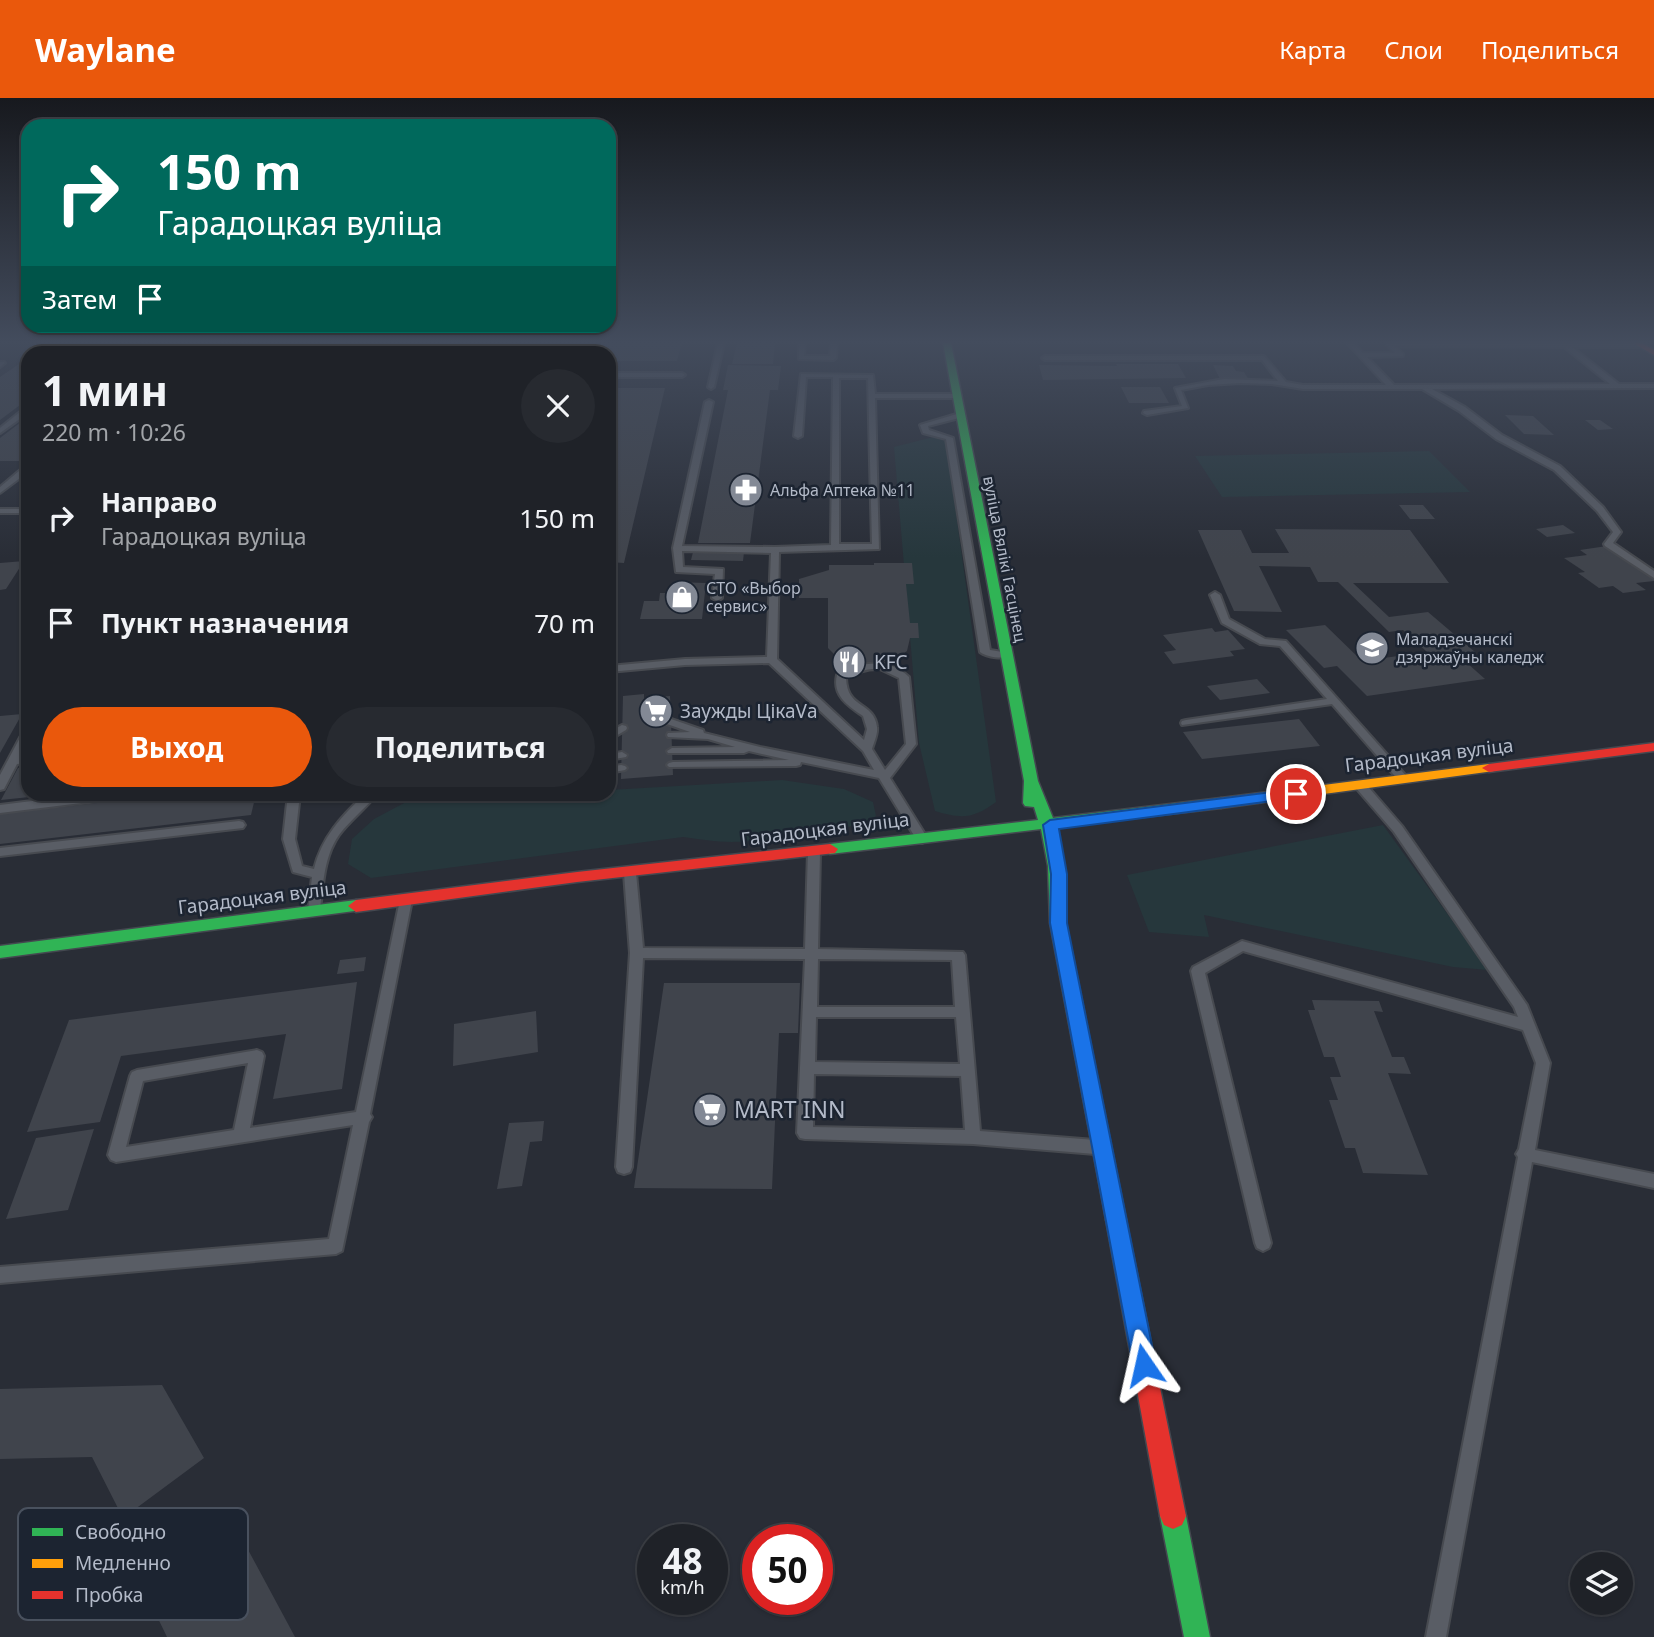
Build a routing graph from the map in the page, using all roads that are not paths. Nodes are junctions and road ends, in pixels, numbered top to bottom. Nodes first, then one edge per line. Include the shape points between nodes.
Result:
1 (21, 415) edge
2 (706, 415) edge
3 (800, 415) edge
4 (836, 415) edge
5 (872, 415) edge
6 (960, 415) joint
7 (1470, 415) edge
8 (0, 431) edge
9 (798, 436) dead end
10 (21, 474) edge
11 (0, 491) edge
12 (0, 511) edge
13 (21, 511) edge
14 (835, 547) junction
15 (677, 548) junction
16 (775, 550) junction
17 (1654, 575) edge
18 (1214, 595) dead end
19 (717, 597) dead end
20 (1006, 655) junction
21 (772, 660) junction
22 (616, 668) edge
23 (1334, 701) junction
24 (671, 722) dead end
25 (1186, 723) dead end
26 (622, 728) dead end
27 (616, 732) edge
28 (672, 736) dead end
29 (709, 736) junction
30 (622, 740) dead end
31 (616, 741) edge
32 (21, 746) edge
33 (1654, 747) edge
34 (867, 749) junction
35 (758, 750) junction
36 (672, 751) dead end
37 (622, 755) dead end
38 (616, 756) edge
39 (21, 760) edge
40 (14, 761) junction
41 (824, 763) junction
42 (673, 765) dead end
43 (886, 776) junction
44 (1404, 780) junction
45 (1031, 781) junction
46 (1360, 785) junction
47 (0, 786) edge
48 (65, 801) edge
49 (293, 801) edge
50 (365, 801) edge
51 (0, 809) edge
52 (239, 825) dead end
53 (1050, 825) junction
54 (1030, 833) junction
55 (922, 839) junction
56 (0, 852) edge
57 (814, 852) junction
58 (630, 873) junction
59 (318, 874) junction
60 (1041, 887) dead end
61 (407, 900) junction
62 (314, 910) junction
63 (1058, 923) junction
64 (0, 952) edge
65 (637, 953) junction
66 (812, 953) junction
67 (810, 1012) junction
68 (963, 1012) junction
69 (1529, 1026) junction
70 (807, 1068) junction
71 (968, 1070) junction
72 (364, 1117) junction
73 (241, 1135) junction
74 (973, 1137) junction
75 (1103, 1148) junction
76 (1524, 1154) junction
77 (624, 1167) dead end
78 (1654, 1181) edge
79 (1263, 1242) dead end
80 (0, 1275) edge
81 (1197, 1637) edge
82 (1436, 1637) edge

1 - 8 lane
2 - 15 lane
3 - 9 lane
4 - 14 lane
5 - 14 lane via 876,547
6 - 20 main road, вуліца Вялікі Гасцінец
6 - 20 lane via 925,425 926,431 949,438 985,652
7 - 17 lane via 1499,437 1557,468 1617,532 1608,544
10 - 11 lane
12 - 13 lane
14 - 16 lane
15 - 16 lane
15 - 19 lane via 679,570 720,571
16 - 21 lane
18 - 23 lane via 1226,621 1263,642 1283,643
20 - 45 main road, вуліца Вялікі Гасцінец
21 - 22 lane
21 - 34 lane
23 - 25 lane
23 - 44 lane
24 - 29 lane
26 - 27 lane
28 - 29 lane
29 - 35 lane
30 - 31 lane
32 - 40 lane
33 - 44 main road, Гарадоцкая вуліца
34 - 43 lane
34 - 43 lane via 872,729 868,714 846,699 840,690 841,677 856,668 880,664 904,677 911,744
35 - 36 lane
35 - 41 lane
37 - 38 lane
39 - 40 lane
40 - 47 lane
41 - 42 lane
41 - 43 lane
43 - 55 lane
44 - 46 main road, Гарадоцкая вуліца
45 - 53 main road, вуліца Вялікі Гасцінец
45 - 54 main road, вуліца Вялікі Гасцінец
46 - 53 main road, Гарадоцкая вуліца
46 - 69 lane via 1398,829 1520,1004
48 - 51 lane
49 - 59 lane via 289,839 296,869
50 - 59 lane via 329,839
52 - 56 lane
53 - 54 main road, Гарадоцкая вуліца
53 - 63 main road, вуліца Вялікі Гасцінец via 1059,874
54 - 55 main road, Гарадоцкая вуліца
55 - 57 main road, Гарадоцкая вуліца
57 - 58 main road, Гарадоцкая вуліца
57 - 66 lane
58 - 61 main road, Гарадоцкая вуліца
58 - 65 lane
59 - 62 lane
60 - 63 main road, вуліца Вялікі Гасцінец
61 - 62 main road, Гарадоцкая вуліца
61 - 72 lane
62 - 64 main road, Гарадоцкая вуліца
63 - 75 main road, вуліца Вялікі Гасцінец
65 - 66 lane
65 - 77 lane
66 - 67 lane
66 - 68 lane via 958,955
67 - 68 lane
67 - 70 lane
68 - 71 lane
69 - 76 lane via 1544,1063
69 - 79 lane via 1242,946 1198,971
70 - 71 lane
70 - 74 lane via 805,1133
71 - 74 lane
72 - 73 lane
72 - 80 lane via 336,1246
73 - 73 lane via 191,1143 116,1155 138,1076 257,1056
74 - 75 lane
75 - 81 main road, вуліца Вялікі Гасцінец
76 - 78 lane
76 - 82 lane via 1519,1203

